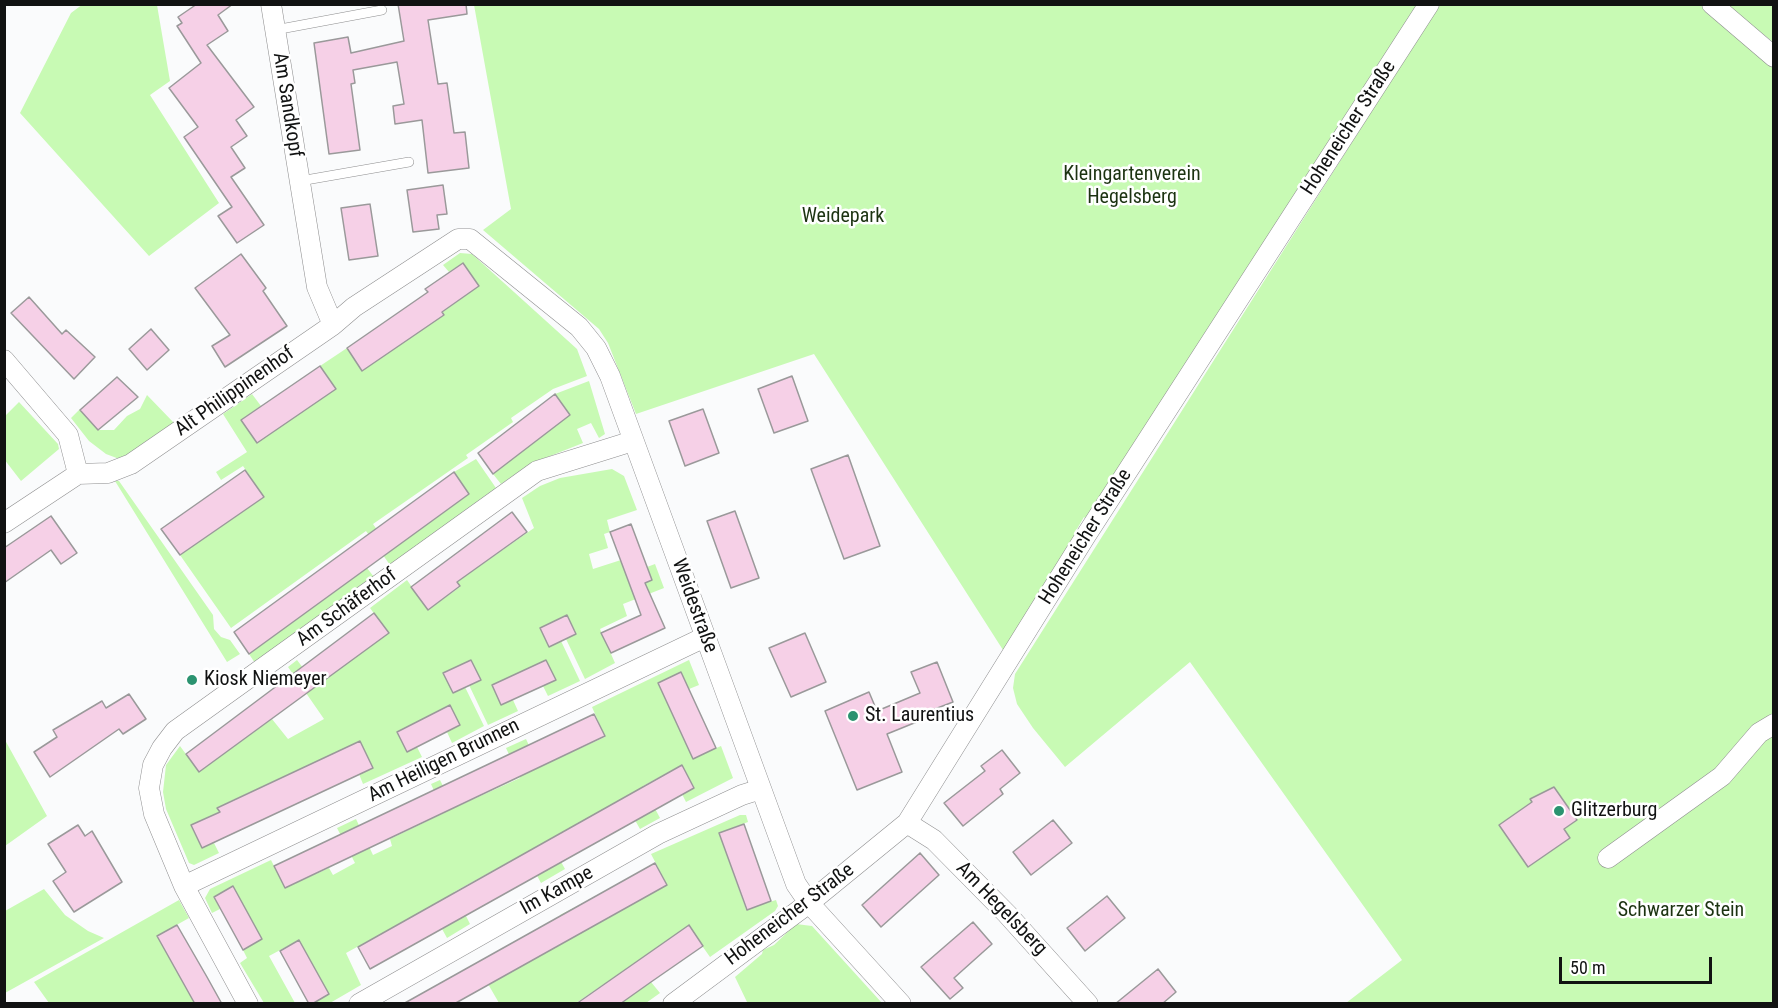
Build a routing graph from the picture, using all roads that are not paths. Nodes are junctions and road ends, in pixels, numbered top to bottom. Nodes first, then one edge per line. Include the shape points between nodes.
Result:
1 (271, 4) edge
2 (1428, 4) edge
3 (1712, 4) edge
4 (382, 10) dead end
5 (275, 30) junction
6 (1773, 57) edge
7 (409, 162) dead end
8 (300, 181) junction
9 (458, 239) joint
10 (333, 325) junction
11 (4, 360) edge
12 (633, 441) junction
13 (78, 474) junction
14 (4, 523) edge
15 (705, 636) junction
16 (1773, 724) edge
17 (760, 789) junction
18 (907, 823) junction
19 (1608, 858) dead end
20 (184, 886) junction
21 (809, 903) junction
22 (248, 1004) edge
23 (359, 1004) edge
24 (673, 1004) edge
25 (901, 1004) edge
26 (1088, 1004) edge

1 - 5 street, Am Sandkopf
2 - 18 street, Hoheneicher Straße via 1085,537
3 - 6 street
4 - 5 lane, Am Sandkopf
5 - 8 street, Am Sandkopf
7 - 8 lane, Am Sandkopf
8 - 10 street, Am Sandkopf via 316,286
9 - 10 street, Alt Philippinenhof
9 - 12 street, Weidestraße via 470,239 579,327 596,348 610,376
10 - 13 street, Alt Philippinenhof via 131,464 108,473
11 - 13 street via 68,435
12 - 15 street, Weidestraße
12 - 20 street, Am Schäferhof via 537,471 176,731 153,765 149,788 154,814
13 - 14 street
15 - 17 street, Weidestraße
15 - 20 street, Am Heiligen Brunnen
16 - 19 street via 1759,733 1722,776
17 - 21 street, Weidestraße via 796,884
17 - 23 street, Im Kampe via 658,834
18 - 21 street, Hoheneicher Straße
18 - 26 street, Am Hegelsberg via 942,848
20 - 22 street, Am Schäferhof
21 - 24 street, Hoheneicher Straße
21 - 25 street, Weidestraße

